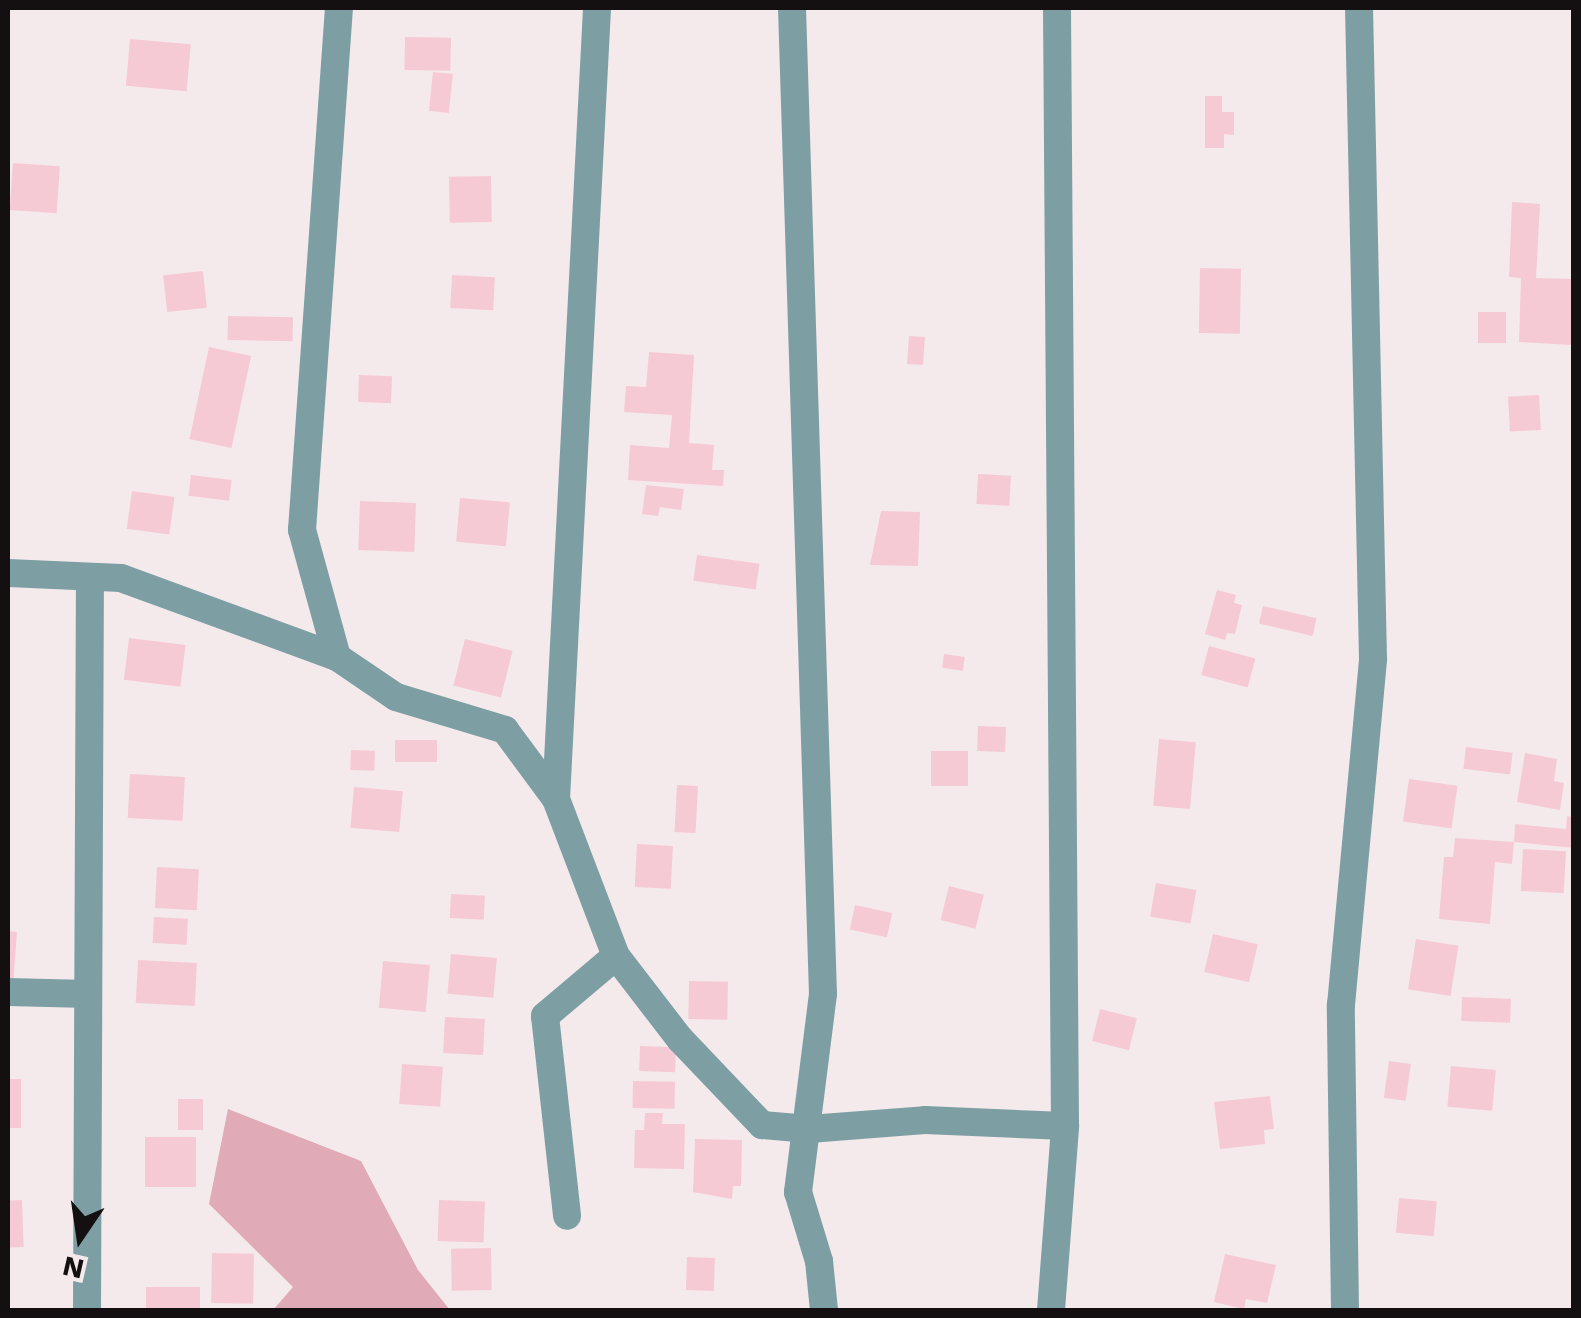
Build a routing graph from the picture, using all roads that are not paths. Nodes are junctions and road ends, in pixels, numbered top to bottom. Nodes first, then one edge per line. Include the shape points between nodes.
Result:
1 (339, 8) edge
2 (597, 8) edge
3 (792, 8) edge
4 (1057, 8) edge
5 (1359, 8) edge
6 (8, 573) edge
7 (90, 577) junction
8 (337, 656) junction
9 (556, 799) junction
10 (616, 956) junction
11 (8, 992) edge
12 (88, 994) junction
13 (1065, 1126) junction
14 (808, 1129) junction
15 (567, 1216) dead end
16 (87, 1310) edge
17 (824, 1310) edge
18 (1051, 1310) edge
19 (1345, 1310) edge

1 - 8 street via 302,530
2 - 9 street
3 - 14 street via 823,994
4 - 13 street
5 - 19 street via 1373,659 1341,1006
6 - 7 street
7 - 8 street via 121,578
7 - 12 street
8 - 9 street via 396,697 505,730
9 - 10 street
10 - 14 street via 680,1039 762,1125
10 - 15 street via 545,1016
11 - 12 street
12 - 16 street
13 - 14 street via 926,1120
13 - 18 street
14 - 17 street via 798,1192 819,1261

